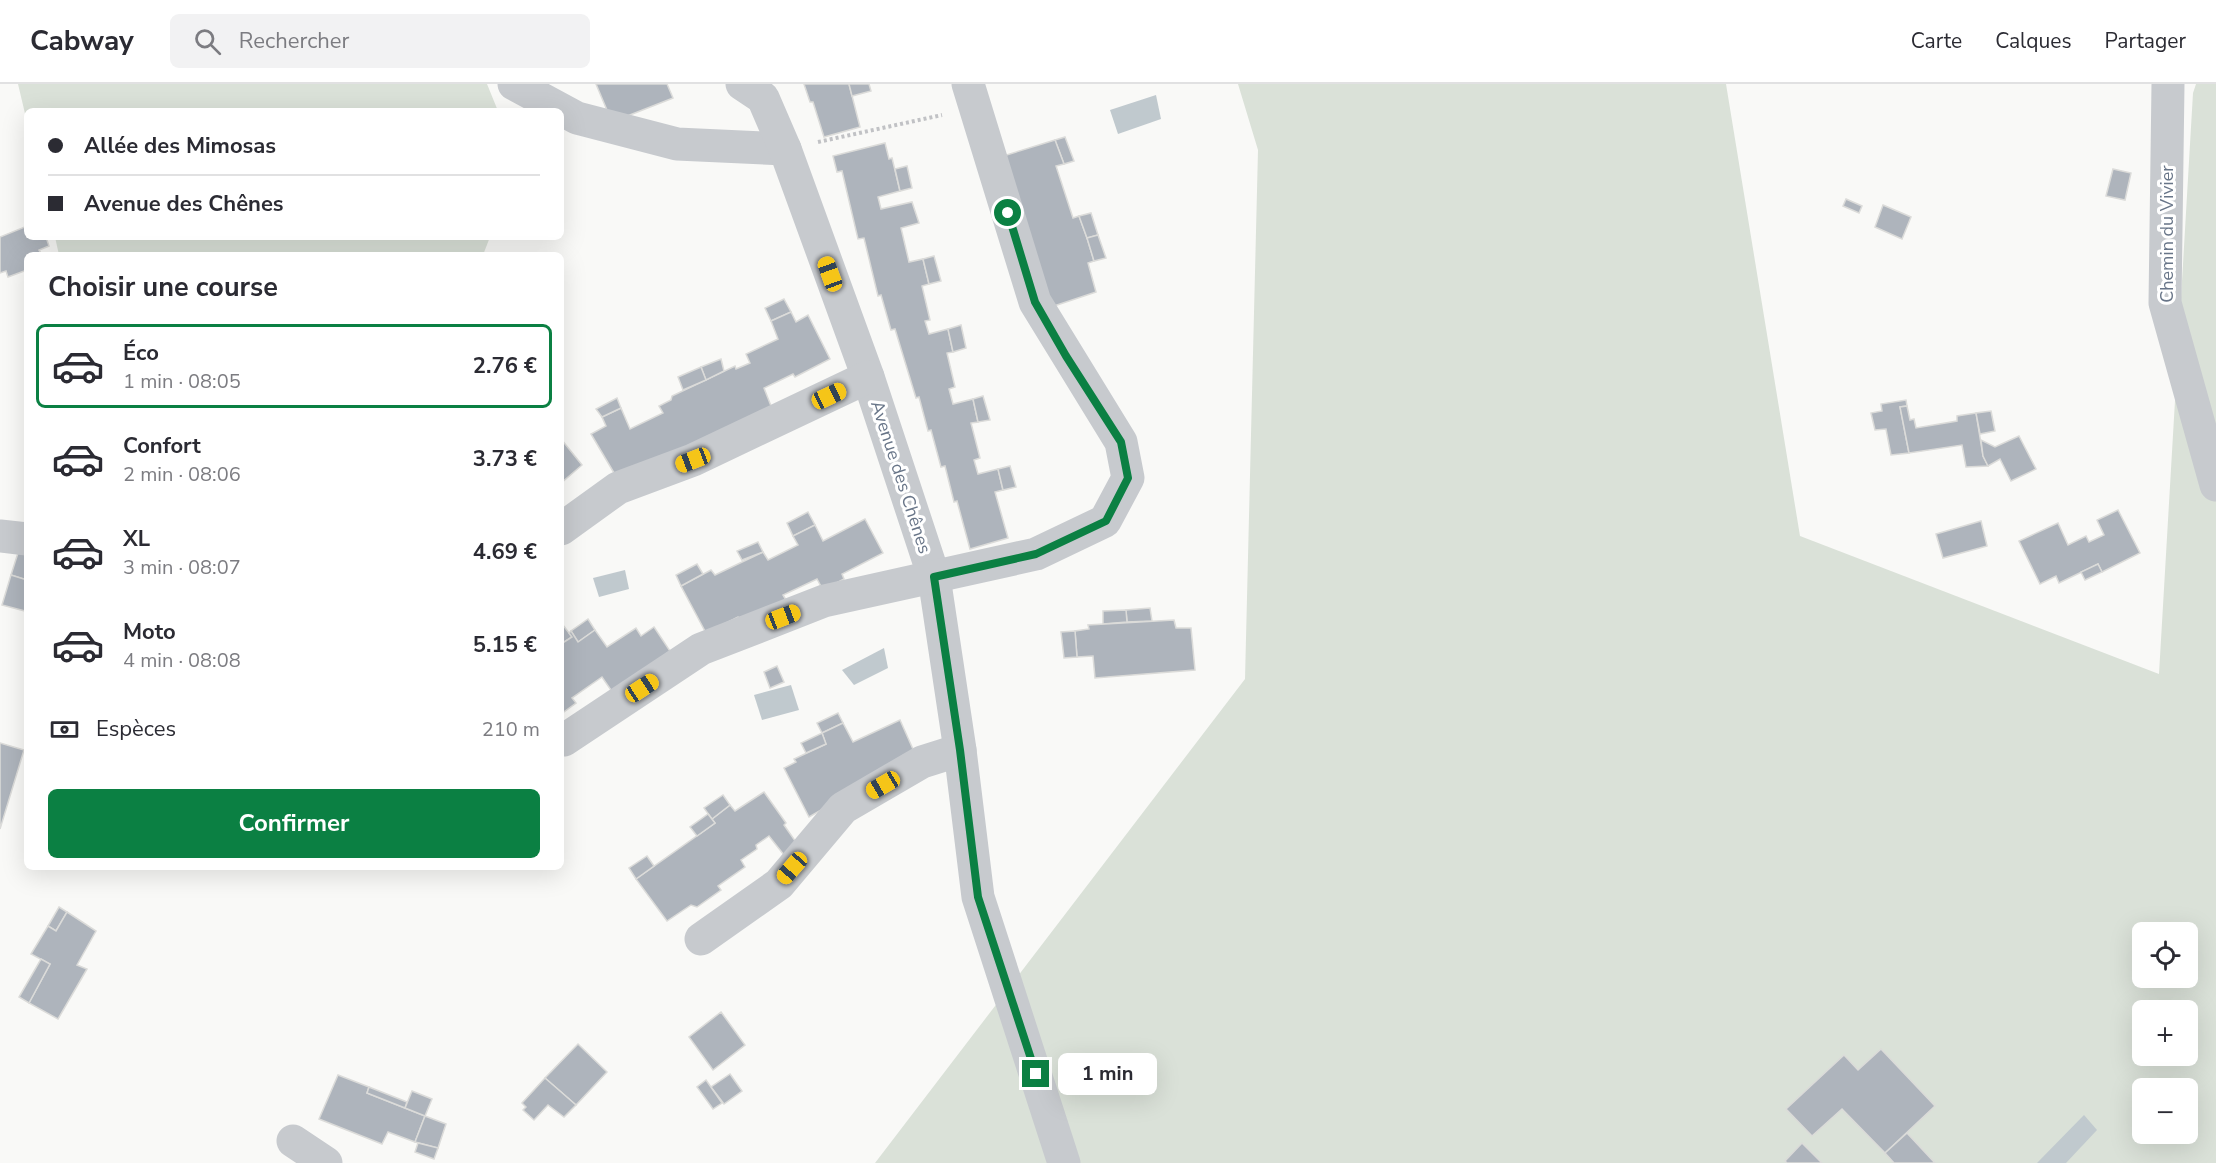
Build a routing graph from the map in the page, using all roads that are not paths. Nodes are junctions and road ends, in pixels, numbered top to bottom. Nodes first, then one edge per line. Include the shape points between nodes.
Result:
1 (514, 84) edge
2 (742, 84) edge
3 (2168, 84) edge
4 (971, 93) edge
5 (558, 108) edge
6 (564, 111) edge
7 (784, 149) junction
8 (868, 377) junction
9 (2216, 484) edge
10 (564, 527) edge
11 (0, 536) edge
12 (24, 539) edge
13 (934, 577) junction
14 (564, 740) dead end
15 (960, 750) junction
16 (701, 939) dead end
17 (293, 1141) dead end
18 (326, 1163) edge
19 (1064, 1163) edge

1 - 5 street
2 - 7 street, Avenue des Chênes via 763,98
3 - 9 street, Chemin du Vivier via 2165,303
4 - 13 street via 1035,302 1121,442 1128,478 1106,521 1036,554
6 - 7 street via 577,118 677,144
7 - 8 street, Avenue des Chênes
8 - 10 street via 693,460 618,488
8 - 13 street, Avenue des Chênes
11 - 12 street
13 - 14 street via 824,601 701,649
13 - 15 street, Avenue des Chênes
15 - 16 street via 922,762 843,808 779,884
15 - 19 street, Avenue des Chênes via 978,897
17 - 18 street

